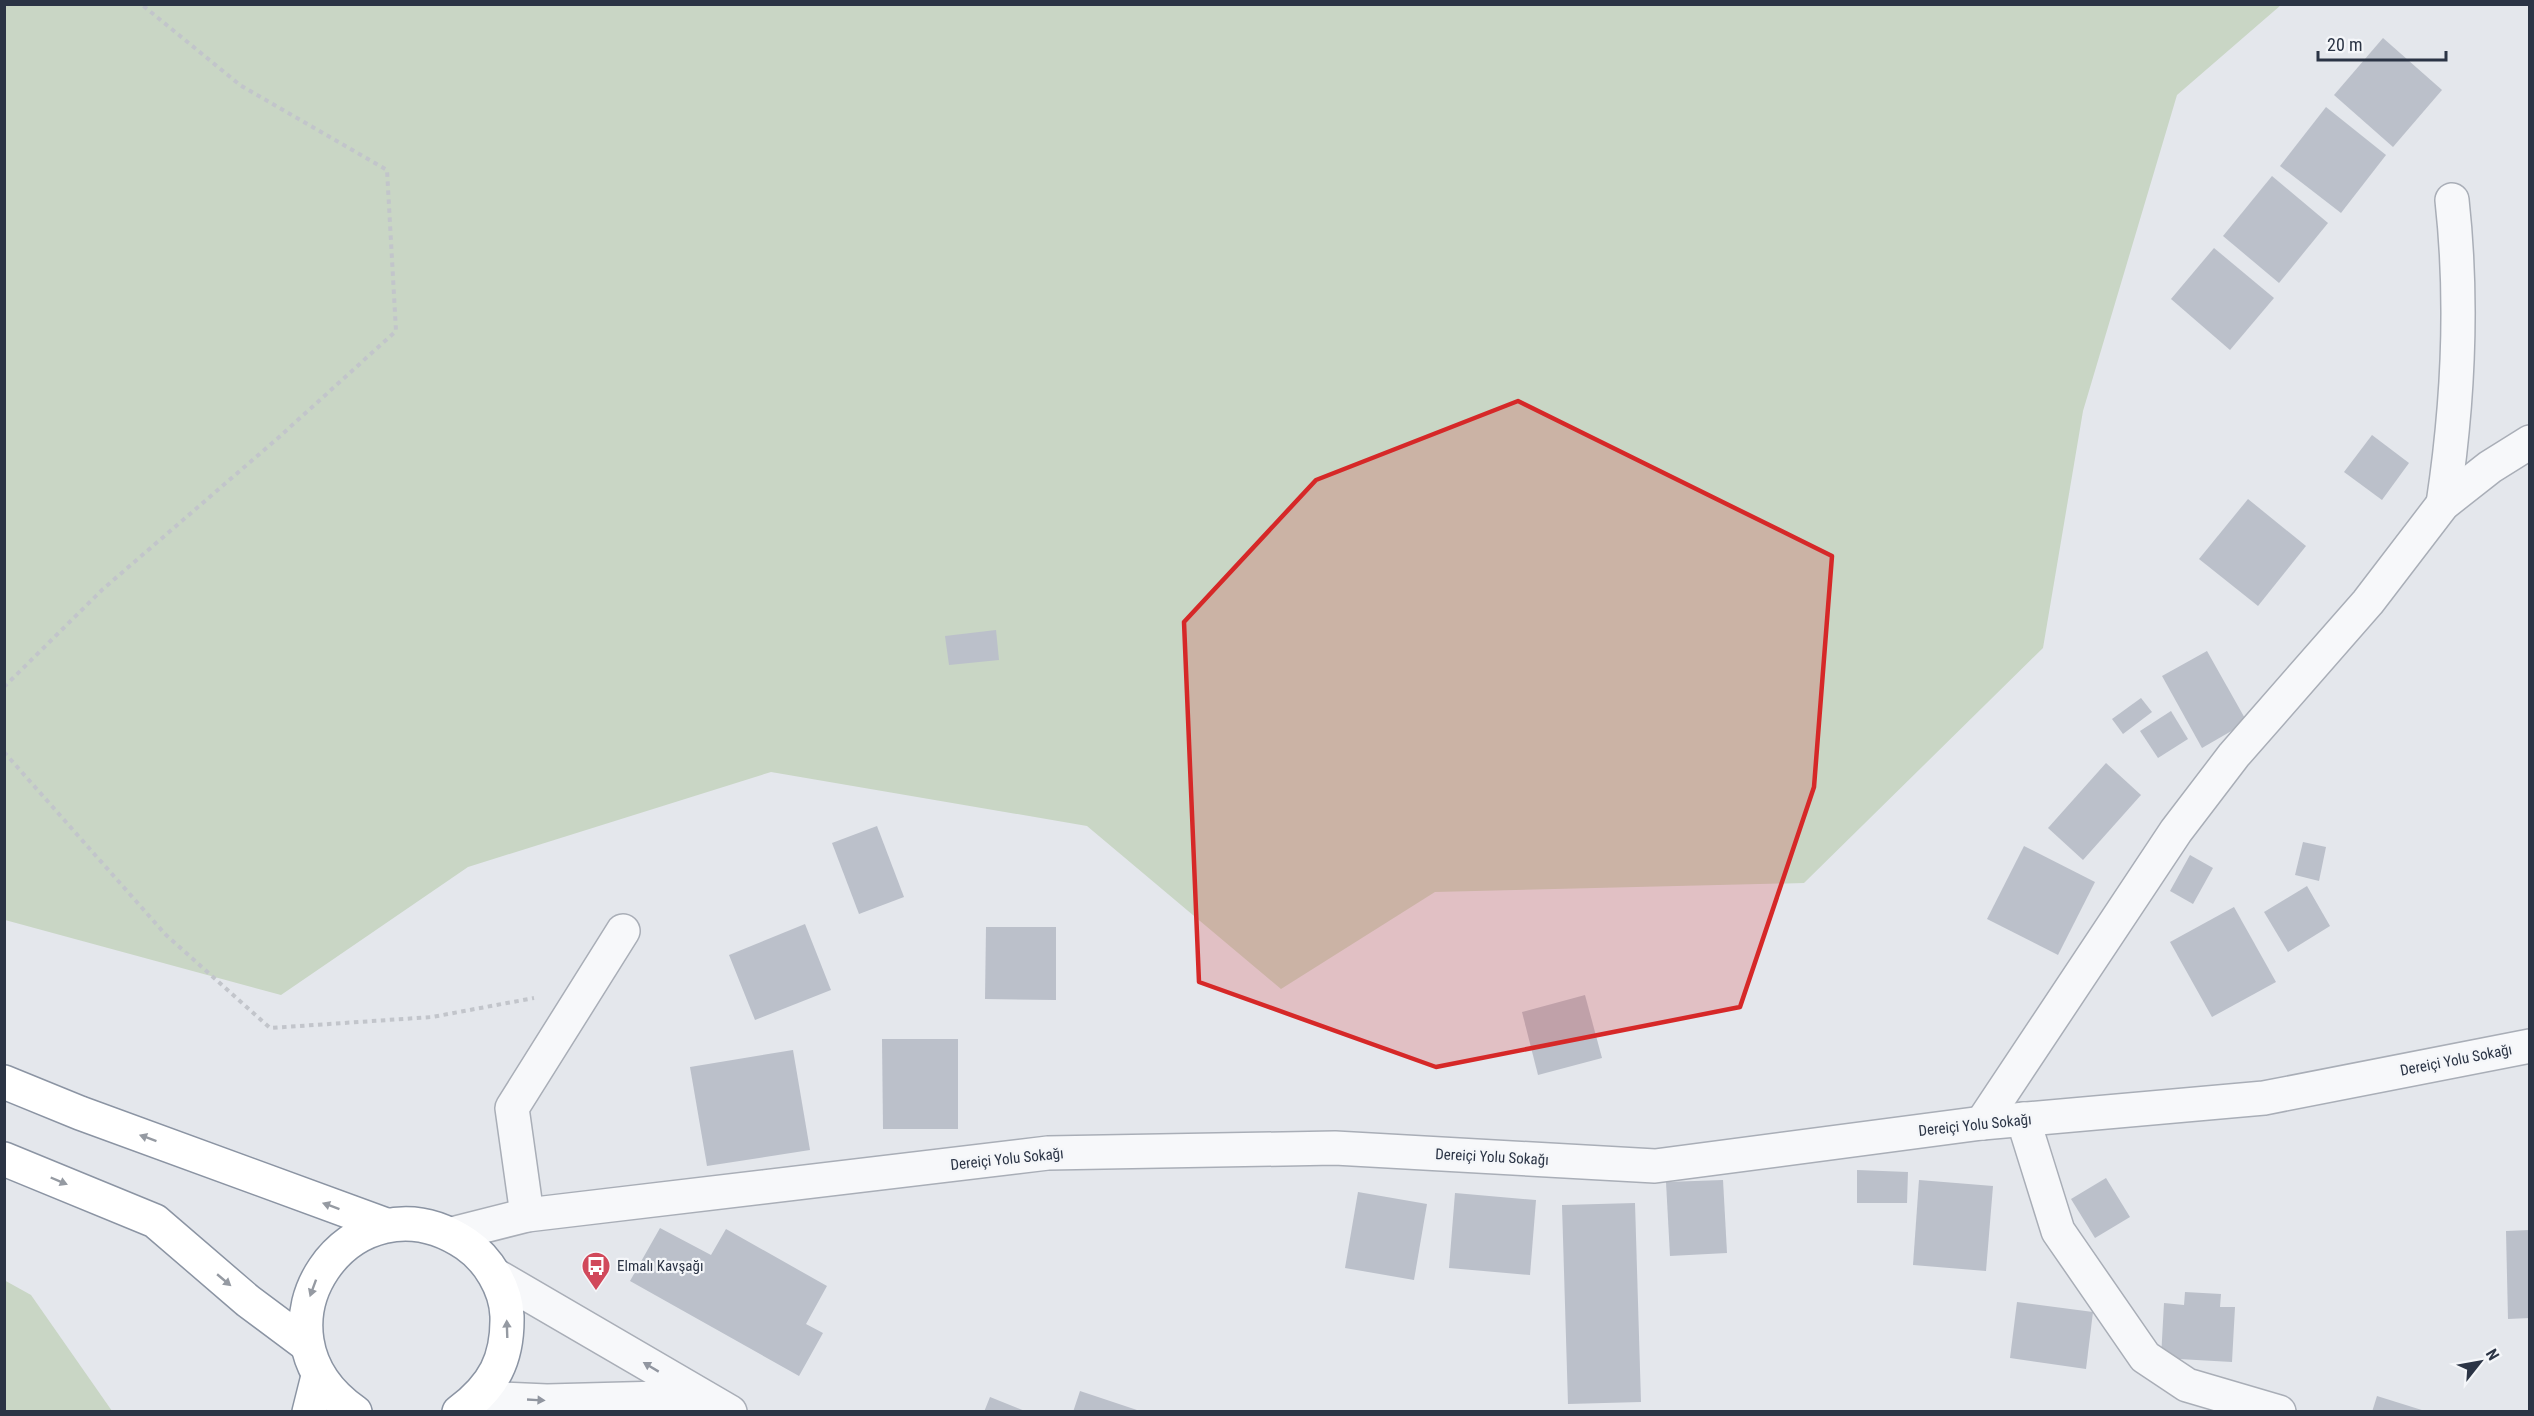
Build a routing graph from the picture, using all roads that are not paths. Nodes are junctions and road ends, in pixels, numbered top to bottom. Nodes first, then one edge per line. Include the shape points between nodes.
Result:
1 (2452, 200) dead end
2 (2529, 442) edge
3 (2443, 504) junction
4 (622, 931) dead end
5 (2529, 1046) edge
6 (4, 1082) edge
7 (2023, 1119) junction
8 (1982, 1123) junction
9 (4, 1158) edge
10 (527, 1215) junction
11 (386, 1226) junction
12 (452, 1234) junction
13 (495, 1275) junction
14 (308, 1345) junction
15 (318, 1376) junction
16 (701, 1397) junction
17 (469, 1406) edge
18 (309, 1412) edge
19 (355, 1412) edge
20 (730, 1412) edge
21 (2279, 1412) edge

1 - 3 street via 2457,238 2457,345 2451,449
2 - 3 street
3 - 8 street via 2368,602 2234,755 2176,831
4 - 10 street via 512,1108
5 - 7 street, Dereiçi Yolu Sokağı via 2264,1098
11 -> 6 highway
7 - 8 street, Dereiçi Yolu Sokağı
7 - 21 street via 2058,1231 2145,1357 2187,1385
8 - 10 street, Dereiçi Yolu Sokağı via 1655,1166 1335,1148 1048,1153
9 -> 14 highway via 155,1221 248,1301
10 - 12 street, Dereiçi Yolu Sokağı
11 - 12 highway via 419,1224
11 -> 14 highway via 356,1236 332,1256 314,1283 306,1314
12 - 13 highway via 477,1251
16 -> 13 street
17 -> 13 highway via 498,1371 507,1340 507,1306
14 - 15 highway
15 - 18 highway
15 - 19 highway via 337,1399
17 -> 16 street
16 - 20 street

